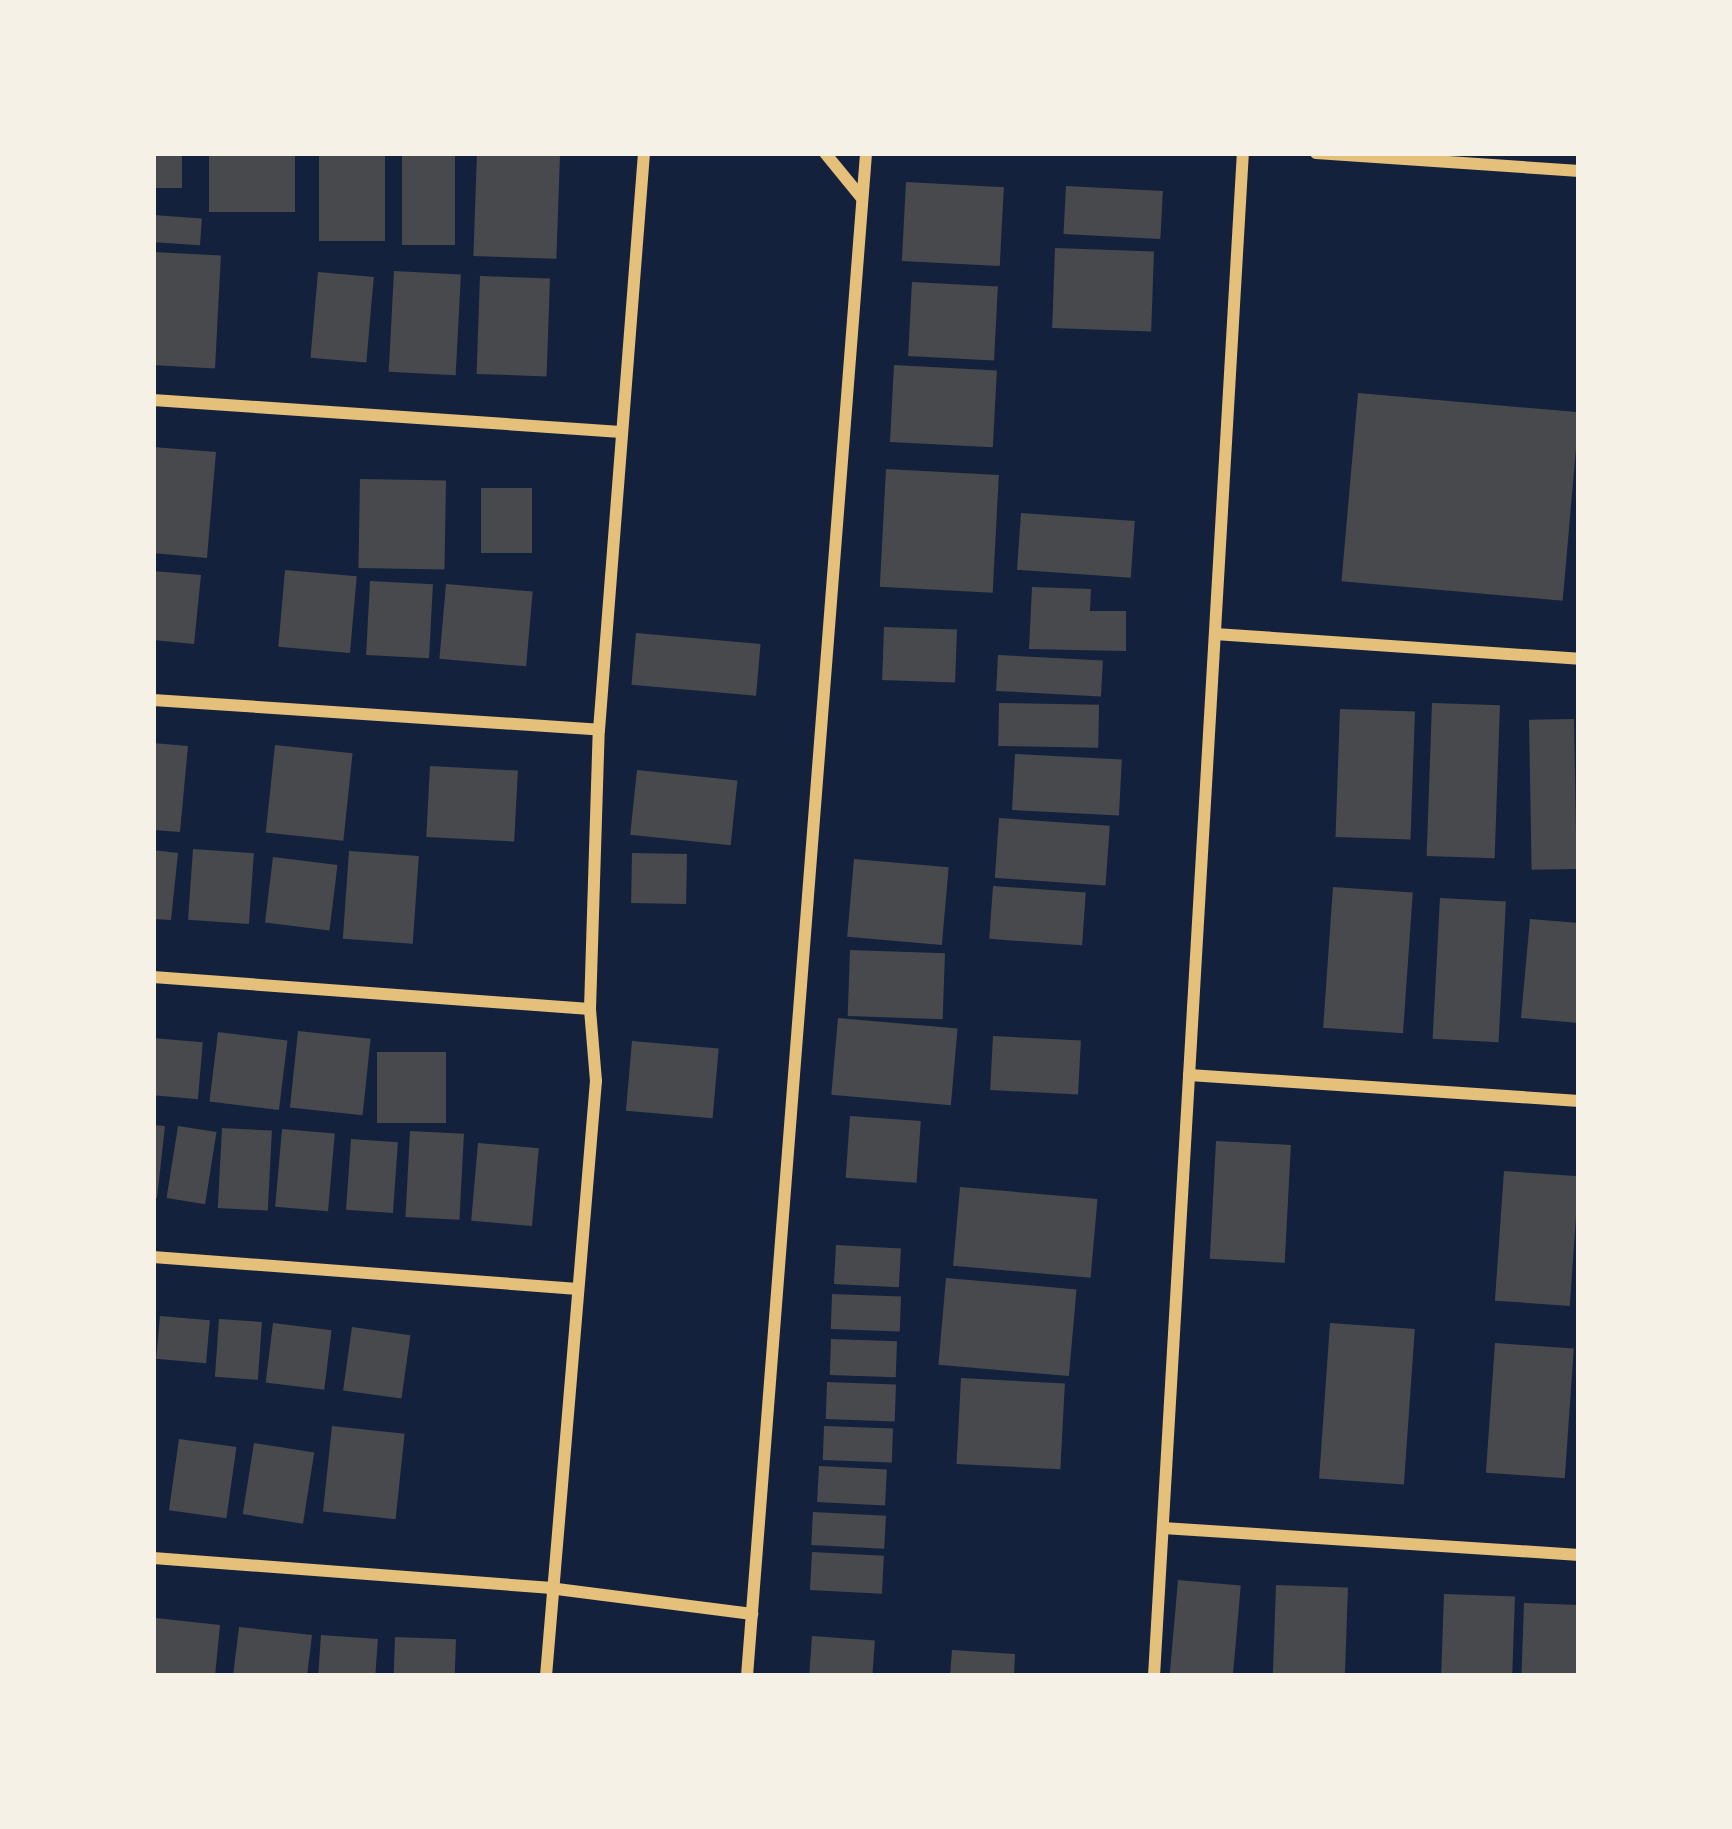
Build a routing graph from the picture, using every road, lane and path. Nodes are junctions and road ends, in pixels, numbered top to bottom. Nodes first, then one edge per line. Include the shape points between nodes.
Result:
1 (644, 153) edge
2 (825, 153) edge
3 (866, 153) edge
4 (1243, 153) edge
5 (1316, 153) edge
6 (1579, 171) edge
7 (862, 198) junction
8 (153, 400) edge
9 (621, 432) junction
10 (1215, 634) junction
11 (1579, 659) edge
12 (153, 700) edge
13 (599, 730) junction
14 (153, 977) edge
15 (590, 1009) junction
16 (1189, 1075) junction
17 (1579, 1101) edge
18 (153, 1257) edge
19 (578, 1288) junction
20 (1163, 1528) junction
21 (1579, 1555) edge
22 (153, 1558) edge
23 (549, 1588) junction
24 (752, 1614) junction
25 (546, 1676) edge
26 (747, 1676) edge
27 (1154, 1676) edge

1 - 9 street
2 - 7 street
3 - 7 street
4 - 10 street
5 - 6 street
7 - 24 street
8 - 9 street
9 - 13 street
10 - 11 street
10 - 16 street
12 - 13 street
13 - 15 street
14 - 15 street
15 - 19 street via 596,1082
16 - 17 street
16 - 20 street
18 - 19 street
19 - 23 street
20 - 21 street
20 - 27 street
22 - 23 street
23 - 24 street
23 - 25 street
24 - 26 street

